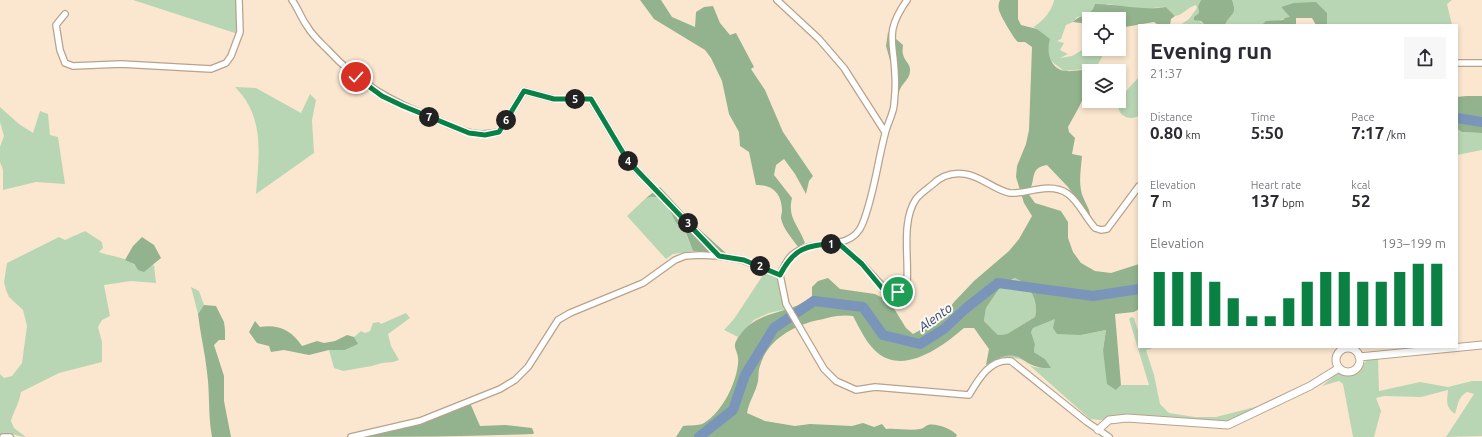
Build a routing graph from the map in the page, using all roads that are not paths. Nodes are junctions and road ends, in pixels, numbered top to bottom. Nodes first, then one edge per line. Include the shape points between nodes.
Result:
1 (240, 0) edge
2 (292, 0) edge
3 (777, 0) edge
4 (906, 0) edge
5 (65, 14) dead end
6 (1458, 63) edge
7 (1482, 63) edge
8 (885, 132) junction
9 (1138, 187) edge
10 (838, 243) junction
11 (719, 256) junction
12 (780, 275) junction
13 (1482, 345) edge
14 (1458, 347) edge
15 (1451, 348) edge
16 (1359, 357) junction
17 (1339, 368) junction
18 (1098, 430) junction
19 (351, 437) edge
20 (1109, 437) edge

1 - 5 street via 240,32 231,56 226,63 211,68 121,64 73,66 66,63 60,50 56,25
2 - 11 street via 307,27 336,60 356,77 382,96 469,133 485,135 499,132 524,91 554,99 591,99 628,161
3 - 8 street via 844,68
4 - 8 street via 892,29 890,41 895,74 894,107
6 - 7 street
8 - 10 street via 870,200 861,226 856,234
9 - 10 street via 1104,230 1095,228 1078,202 1059,189 1011,193 969,174 946,175 920,195 913,206 908,220 907,283 898,292 892,293 882,288 862,264
10 - 12 street via 814,245 800,250 792,255
11 - 12 street via 744,260
11 - 19 street via 685,256 675,260 643,283 558,320 528,367 515,380 500,389 420,421
12 - 18 street via 789,310 824,369 836,381 856,390 875,388 969,395 984,373 994,364 1011,361
13 - 14 street
15 - 16 street
16 - 17 street via 1359,365 1354,370 1346,372
16 - 17 street via 1352,349 1344,349 1337,357
17 - 18 street via 1310,386 1228,425 1126,418 1109,420
18 - 20 street

